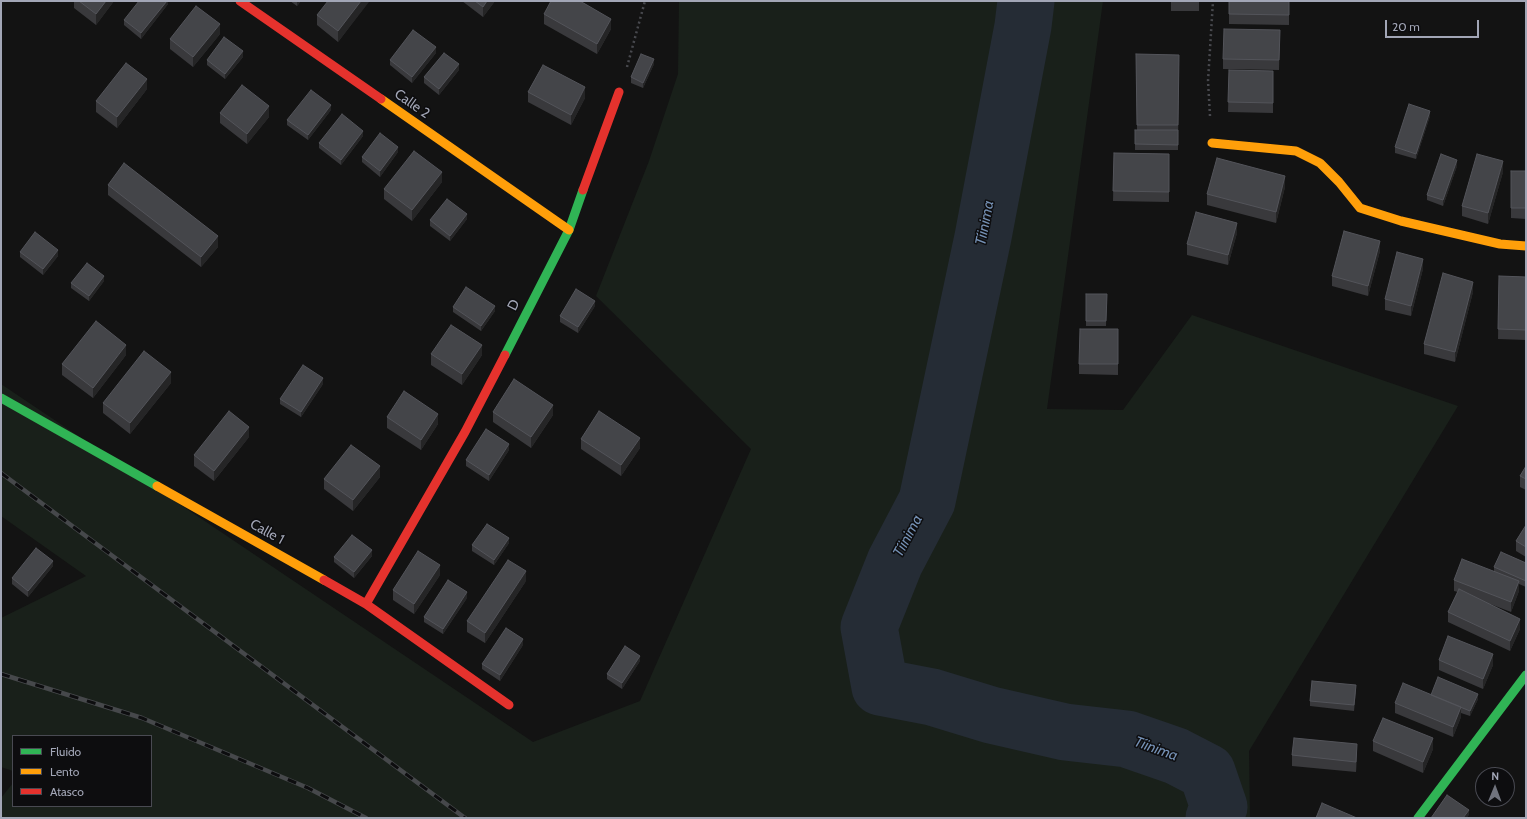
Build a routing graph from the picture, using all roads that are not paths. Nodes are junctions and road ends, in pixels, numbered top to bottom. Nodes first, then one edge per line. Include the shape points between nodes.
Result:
1 (240, 1) edge
2 (619, 92) road end
3 (1212, 142) road end
4 (569, 230) junction
5 (1526, 246) edge
6 (1, 398) edge
7 (366, 604) junction
8 (1526, 675) edge
9 (509, 705) dead end
10 (1418, 818) edge

1 - 4 street, Calle 2
2 - 4 street, D
3 - 5 street via 1296,151 1320,163 1360,208 1401,221 1500,244
4 - 7 street, D via 465,432
6 - 7 street, Calle 1
7 - 9 street, Calle 1
8 - 10 street

